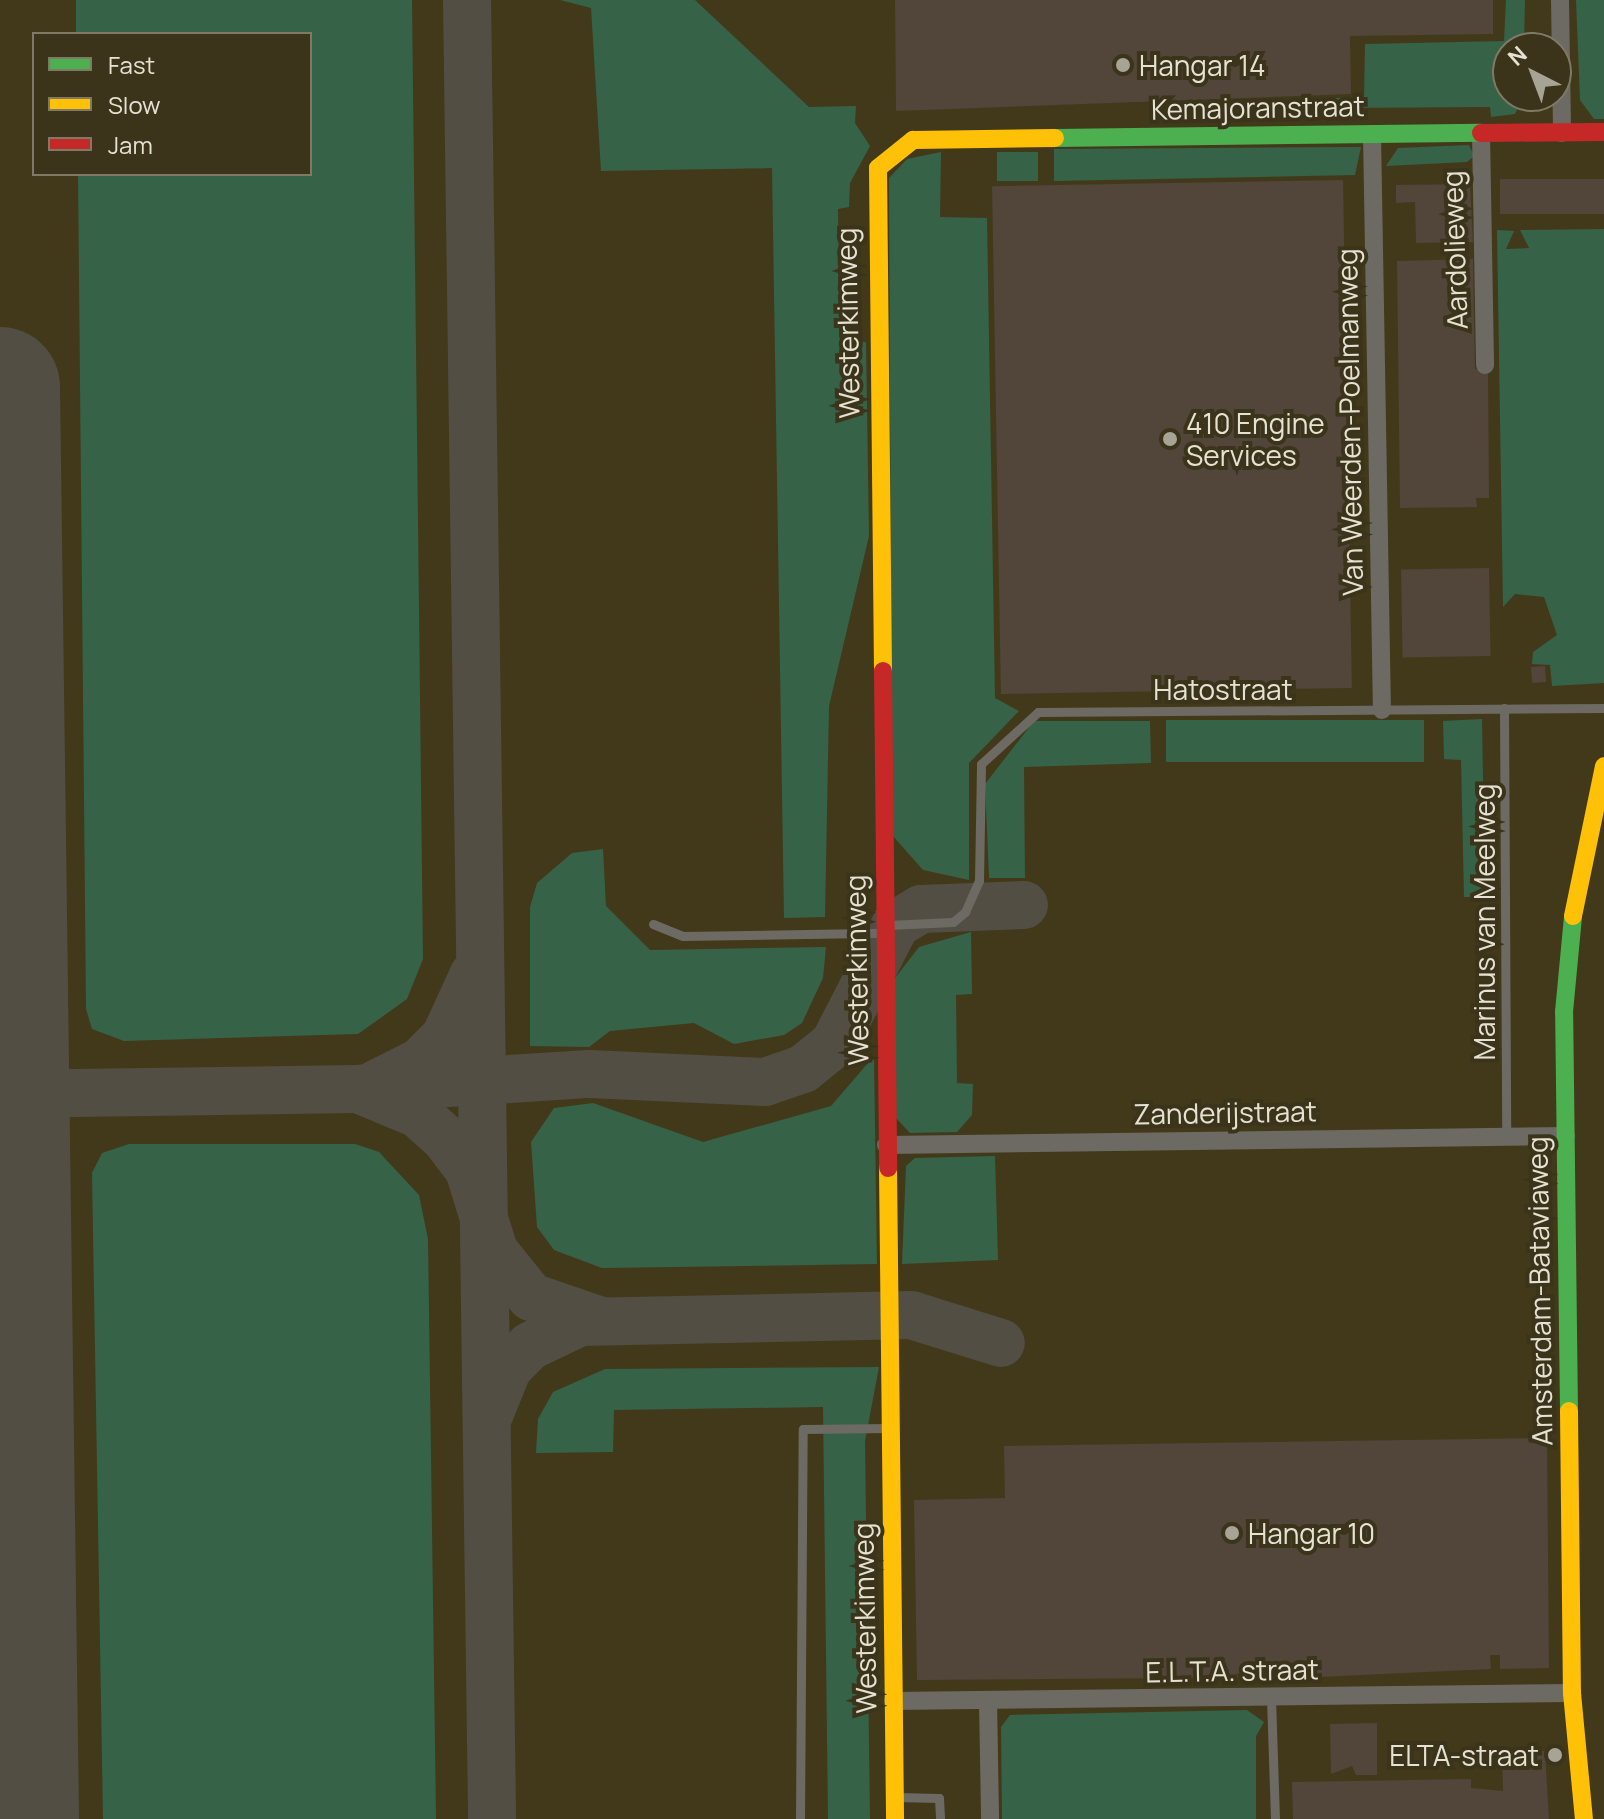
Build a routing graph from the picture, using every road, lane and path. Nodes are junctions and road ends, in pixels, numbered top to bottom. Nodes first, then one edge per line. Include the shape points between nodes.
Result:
1 (1560, 0) edge
2 (1604, 132) edge
3 (1481, 133) junction
4 (1562, 133) junction
5 (1372, 134) junction
6 (913, 140) joint
7 (1485, 365) dead end
8 (1504, 708) junction
9 (1604, 708) edge
10 (1382, 710) junction
11 (1604, 766) edge
12 (653, 924) dead end
13 (883, 929) junction
14 (1506, 1135) junction
15 (1566, 1136) junction
16 (886, 1145) junction
17 (890, 1428) junction
18 (1572, 1693) junction
19 (1271, 1698) junction
20 (988, 1700) junction
21 (893, 1701) junction
22 (894, 1797) junction
23 (800, 1819) edge
24 (895, 1819) edge
25 (940, 1819) edge
26 (990, 1819) edge
27 (1275, 1819) edge
28 (1584, 1819) edge

1 - 4 street
2 - 4 street, Kemajoranstraat
3 - 4 street, Kemajoranstraat
3 - 5 street, Kemajoranstraat
3 - 7 street, Aardolieweg
5 - 6 street, Kemajoranstraat
5 - 10 street, Van Weerden-Poelmanweg
6 - 13 street, Westerkimweg via 892,151 873,184
8 - 9 lane, Hatostraat
8 - 10 lane, Hatostraat
8 - 14 lane, Marinus van Meelweg
10 - 13 lane, Hatostraat via 1038,712 981,764 979,881 953,922
11 - 15 street, Amsterdam-Bataviaweg via 1565,960
12 - 13 lane via 683,936
13 - 16 street, Westerkimweg
14 - 15 street, Zanderijstraat
14 - 16 street, Zanderijstraat
15 - 18 street, Amsterdam-Bataviaweg
16 - 17 street, Westerkimweg
17 - 21 street, Westerkimweg
17 - 23 lane via 803,1429
18 - 19 street, E.L.T.A. straat
18 - 28 street, Amsterdam-Bataviaweg
19 - 20 street, E.L.T.A. straat
19 - 27 lane
20 - 21 street, E.L.T.A. straat
20 - 26 street
21 - 22 street, Westerkimweg
22 - 24 street, Westerkimweg
22 - 25 lane via 939,1798

